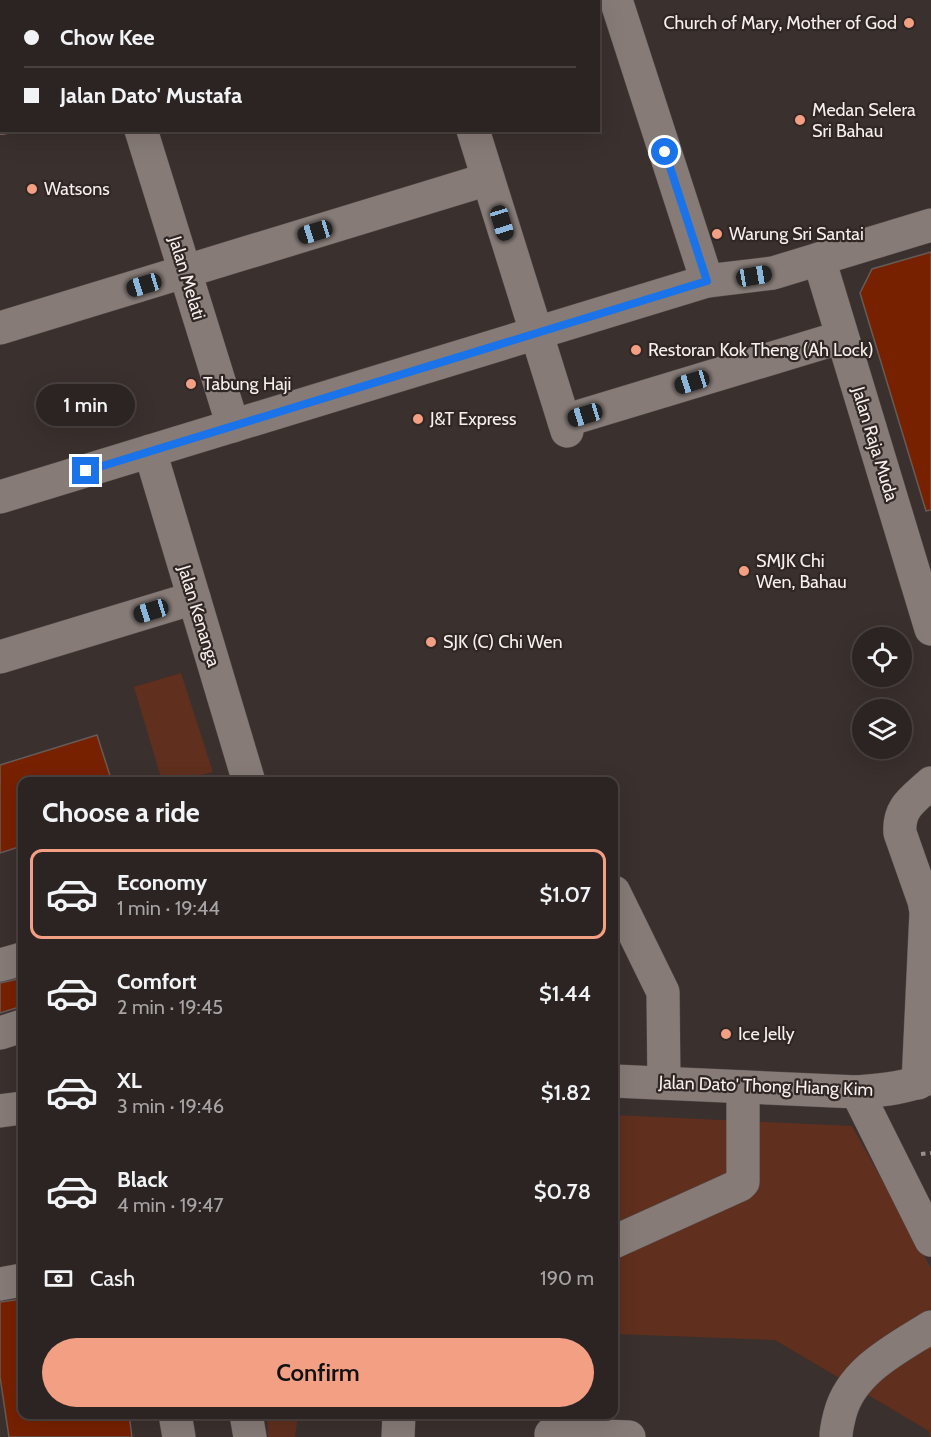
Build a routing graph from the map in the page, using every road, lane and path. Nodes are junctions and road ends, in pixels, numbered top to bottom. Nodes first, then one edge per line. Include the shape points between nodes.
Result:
1 (616, 0) edge
2 (142, 132) edge
3 (474, 132) edge
4 (488, 180) junction
5 (931, 225) edge
6 (819, 259) junction
7 (185, 272) junction
8 (707, 281) junction
9 (0, 328) edge
10 (537, 333) junction
11 (842, 337) junction
12 (233, 426) junction
13 (150, 451) junction
14 (0, 497) edge
15 (194, 598) junction
16 (931, 629) edge
17 (0, 657) edge
18 (248, 777) edge
19 (931, 783) edge
20 (618, 900) edge
21 (18, 960) edge
22 (0, 966) edge
23 (18, 1027) edge
24 (0, 1033) edge
25 (925, 1080) edge
26 (618, 1081) edge
27 (664, 1083) junction
28 (742, 1087) junction
29 (857, 1092) junction
30 (18, 1109) edge
31 (0, 1111) edge
32 (618, 1240) edge
33 (931, 1240) edge
34 (18, 1281) edge
35 (0, 1284) edge
36 (931, 1327) edge
37 (176, 1419) edge
38 (247, 1419) edge
39 (399, 1419) edge
40 (567, 1428) edge
41 (179, 1437) edge
42 (250, 1437) edge
43 (398, 1437) edge
44 (629, 1437) edge
45 (837, 1437) edge

1 - 8 street
2 - 7 street, Jalan Melati
3 - 4 street
4 - 7 street
4 - 10 street
5 - 6 street
6 - 8 street via 773,273
6 - 11 street, Jalan Raja Muda
7 - 9 street
7 - 12 street, Jalan Melati
8 - 10 street
10 - 11 street via 566,426
10 - 12 street
11 - 16 street, Jalan Raja Muda
12 - 13 street
13 - 14 street
13 - 15 street, Jalan Kenanga
15 - 17 street
15 - 18 street, Jalan Kenanga
19 - 25 street via 905,808 899,824 926,912
20 - 27 street via 663,992
21 - 22 street
23 - 24 street
25 - 29 street, Jalan Dato' Thong Hiang Kim
26 - 27 street, Jalan Dato' Thong Hiang Kim
27 - 28 street, Jalan Dato' Thong Hiang Kim
28 - 29 street, Jalan Dato' Thong Hiang Kim
28 - 32 street via 740,1185
29 - 33 street
30 - 31 street
34 - 35 street
36 - 45 street via 880,1359 854,1383 842,1404
37 - 41 street
38 - 42 street
39 - 43 street
40 - 44 street

